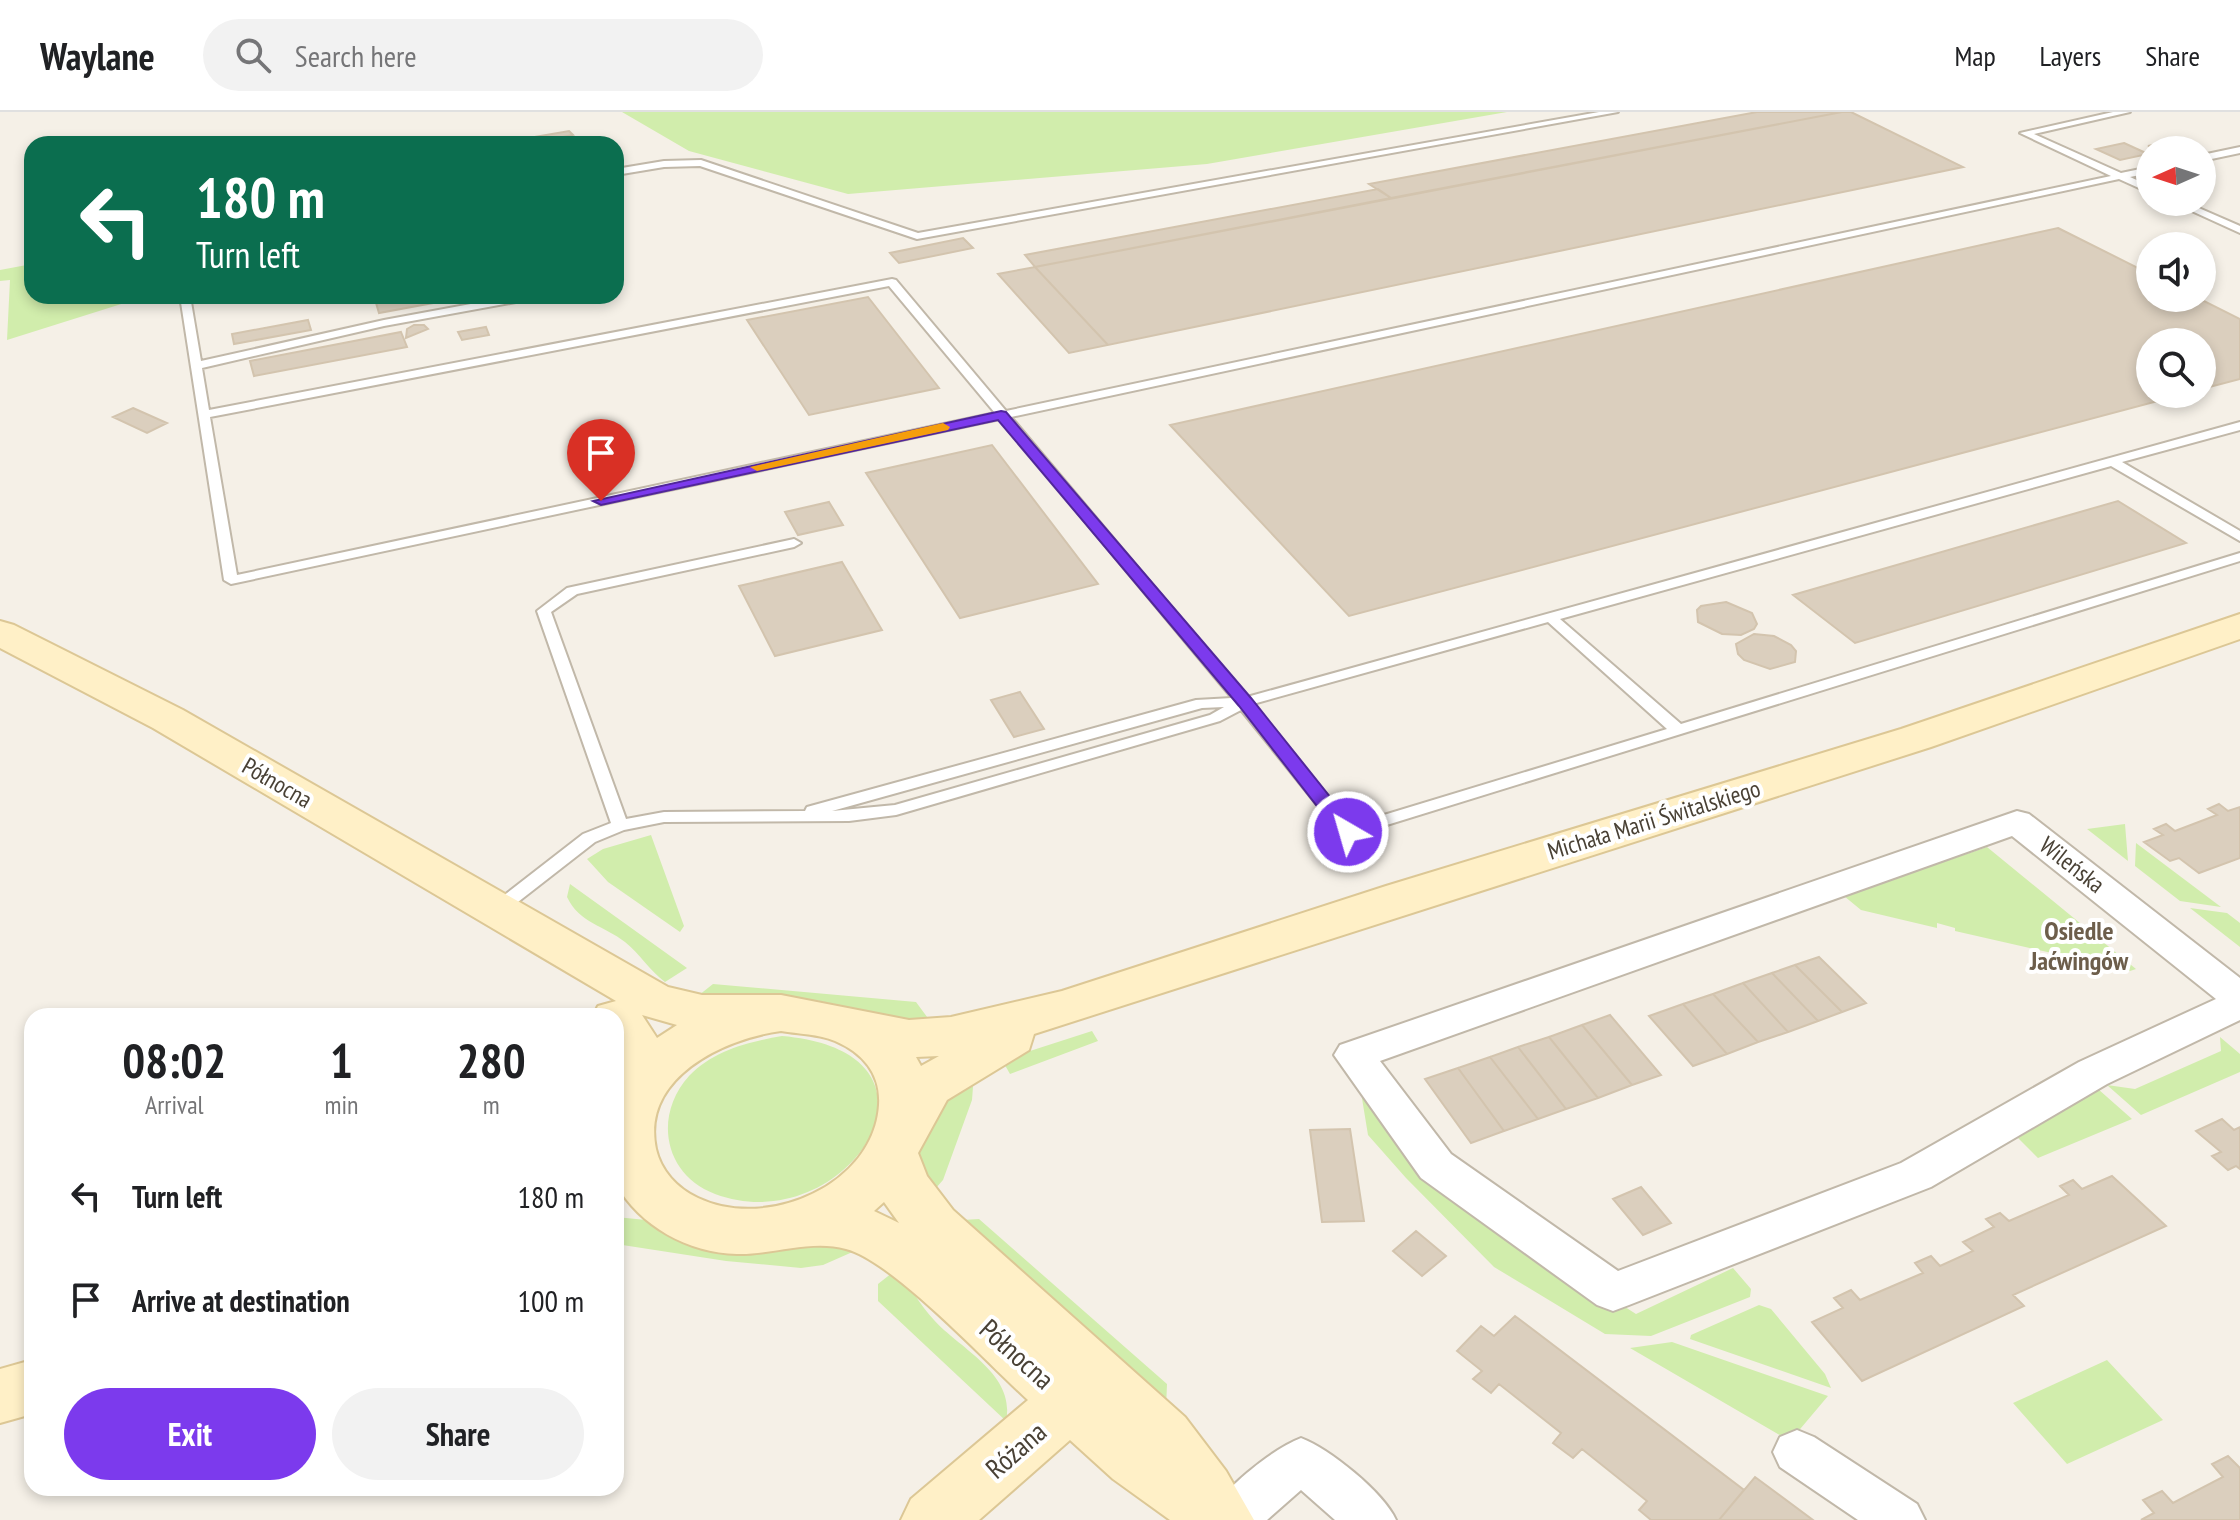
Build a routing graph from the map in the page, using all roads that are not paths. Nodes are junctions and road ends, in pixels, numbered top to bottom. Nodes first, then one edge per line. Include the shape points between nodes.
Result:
1 (1614, 112) edge
2 (2126, 112) edge
3 (2240, 150) edge
4 (2216, 155) edge
5 (624, 171) edge
6 (2136, 173) edge
7 (2119, 176) junction
8 (2136, 184) edge
9 (2208, 216) edge
10 (2240, 230) edge
11 (186, 304) edge
12 (488, 304) edge
13 (195, 366) junction
14 (204, 415) junction
15 (1001, 415) junction
16 (2240, 426) edge
17 (2116, 464) junction
18 (2240, 537) edge
19 (794, 543) dead end
20 (2240, 557) edge
21 (1550, 617) junction
22 (2240, 626) edge
23 (0, 633) edge
24 (1245, 702) junction
25 (1679, 731) junction
26 (620, 825) junction
27 (499, 908) junction
28 (549, 940) junction
29 (2240, 1001) edge
30 (607, 1008) edge
31 (1066, 1008) junction
32 (762, 1015) junction
33 (624, 1026) edge
34 (861, 1030) junction
35 (627, 1119) edge
36 (900, 1142) junction
37 (641, 1207) edge
38 (799, 1224) junction
39 (24, 1389) edge
40 (1084, 1390) junction
41 (0, 1396) edge
42 (1797, 1452) dead end
43 (933, 1520) edge
44 (1223, 1520) edge
45 (1231, 1520) edge
46 (1371, 1520) edge
47 (1900, 1520) edge

1 - 5 lane via 917,236 701,163
2 - 7 lane via 2025,133
3 - 4 lane
6 - 7 lane
7 - 8 lane
7 - 15 lane
9 - 10 lane
11 - 13 lane
12 - 13 lane
13 - 14 lane
14 - 15 lane via 892,282
14 - 15 lane via 231,580
15 - 24 lane
16 - 17 lane
17 - 18 lane
17 - 21 lane
19 - 26 lane via 572,591 544,611
20 - 25 lane
21 - 24 lane
21 - 25 lane
22 - 31 main road, Michała Marii Świtalskiego via 1902,743 1402,897
23 - 27 main road, Północna via 168,719
24 - 25 lane via 1348,832
24 - 26 lane via 1215,718 896,810 664,817
26 - 27 lane via 589,838
27 - 28 main road, Północna
28 - 30 main road, Północna
28 - 32 main road, Północna via 670,1008
29 - 29 street, Wileńska via 2093,1073 1916,1175 1613,1292 1436,1166 1354,1055 2017,822
31 - 34 main road, Michała Marii Świtalskiego via 951,1036 909,1039
31 - 36 main road, Michała Marii Świtalskiego via 929,1086
32 - 34 main road via 819,1016
32 - 35 main road via 723,1024 689,1041 659,1065
33 - 35 main road, Północna via 643,1056
34 - 36 main road via 899,1069 908,1097
35 - 37 main road via 629,1157 642,1185
36 - 38 main road via 855,1197
36 - 40 main road, Północna via 903,1186 933,1226
37 - 38 main road via 737,1231
38 - 40 main road, Północna via 852,1226 903,1250
39 - 41 main road
40 - 43 main road, Różana
40 - 44 main road, Północna via 1135,1459
42 - 47 street
45 - 46 street via 1301,1460

